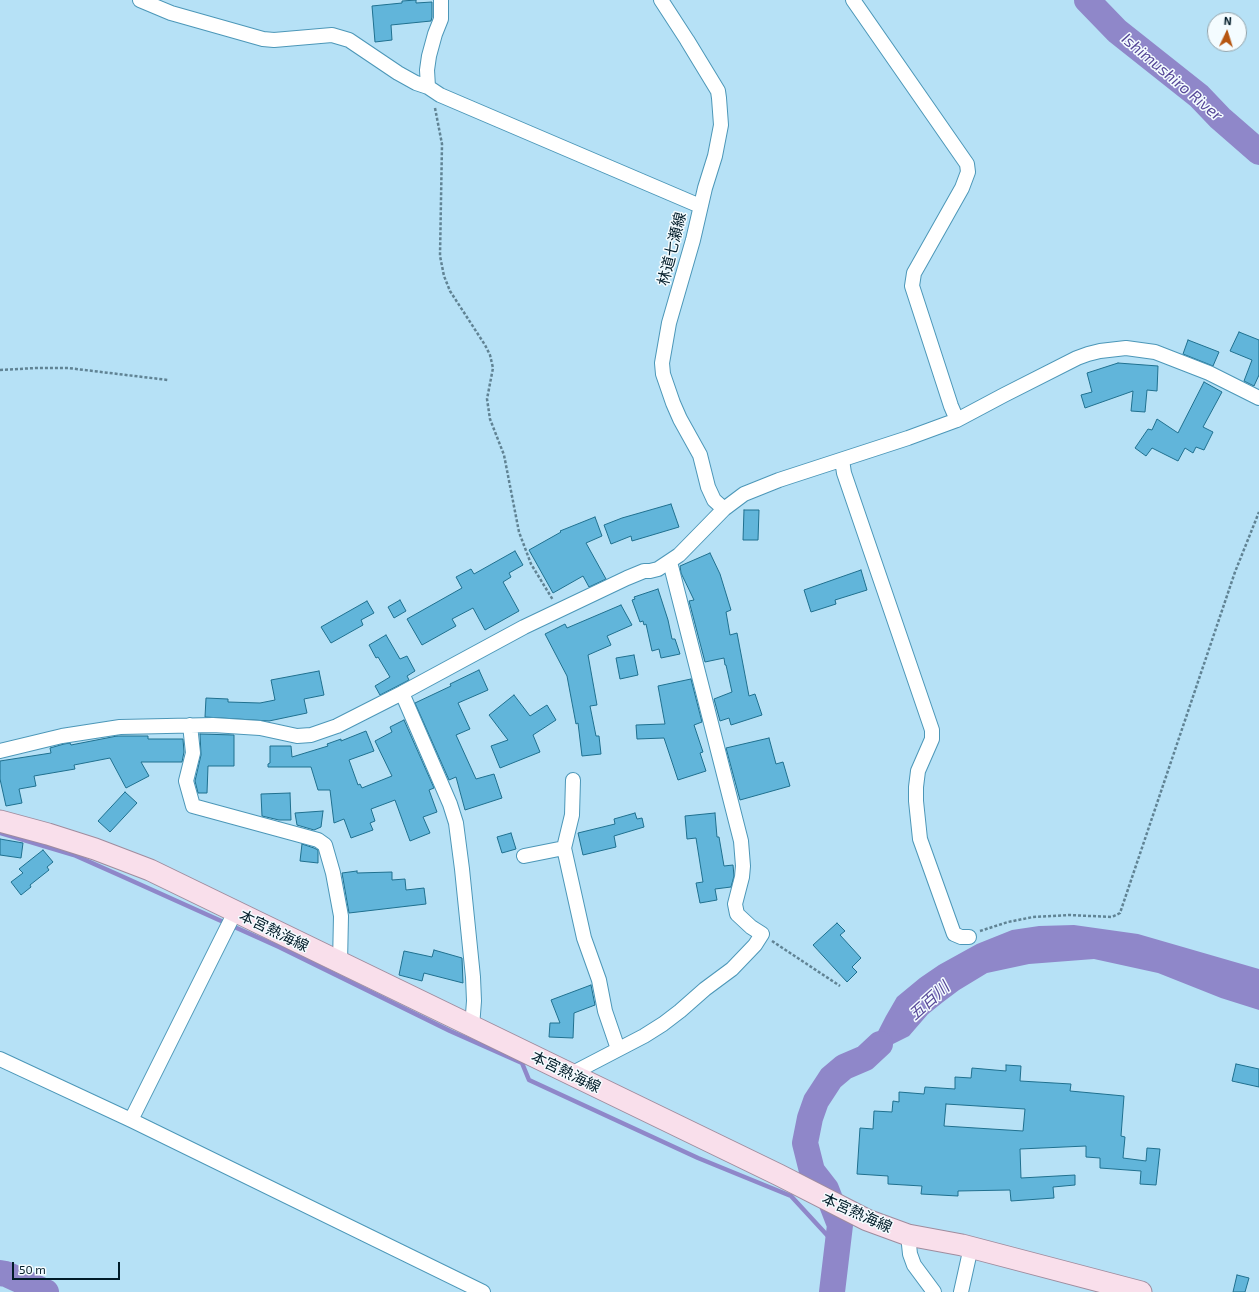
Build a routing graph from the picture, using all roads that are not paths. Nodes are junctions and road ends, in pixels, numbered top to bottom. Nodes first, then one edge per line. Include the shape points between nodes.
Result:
1 (140, 0) edge
2 (441, 0) edge
3 (661, 0) edge
4 (853, 0) edge
5 (431, 89) junction
6 (700, 206) junction
7 (1259, 398) edge
8 (957, 420) junction
9 (842, 460) junction
10 (724, 509) junction
11 (670, 562) junction
12 (402, 693) junction
13 (190, 725) junction
14 (0, 750) edge
15 (573, 780) dead end
16 (0, 821) edge
17 (564, 848) junction
18 (524, 856) dead end
19 (235, 912) junction
20 (969, 937) road end
21 (340, 963) junction
22 (472, 1027) junction
23 (618, 1048) junction
24 (0, 1059) edge
25 (571, 1074) junction
26 (131, 1120) junction
27 (908, 1235) junction
28 (971, 1247) junction
29 (483, 1292) edge
30 (934, 1292) edge
31 (961, 1292) edge
32 (1141, 1292) edge

1 - 5 street via 171,13 263,39 332,36 343,38 398,73
2 - 5 street via 442,19 435,34 427,70
3 - 6 street, 林道七瀬線 via 718,91 721,125
4 - 8 street via 967,164 968,172 962,188 914,273 912,286
5 - 6 street
6 - 10 street, 林道七瀬線 via 687,264 669,323 662,363 663,374 680,419 700,455 708,487 714,500
7 - 8 street via 1165,355 1135,349 1115,349 1077,358
8 - 9 street
9 - 10 street via 761,486 744,494
9 - 20 street via 844,473 932,730 932,739 918,771 916,788 920,839 954,934
10 - 11 street
11 - 12 street via 658,569 627,578 559,610
11 - 23 street via 741,841 743,866 735,904 737,914 762,934 732,969 680,1011 644,1036
12 - 13 street via 337,726 311,735 297,736 260,728
12 - 22 street via 456,822 470,946 474,1001
13 - 14 street via 120,728 62,736
13 - 21 street via 193,753 186,781 193,806 318,840 325,845 341,916
15 - 17 street via 572,815
16 - 19 main road, 本宮熱海線 via 109,854 150,870
17 - 18 street
17 - 23 street via 584,938
19 - 21 main road, 本宮熱海線
19 - 26 street
21 - 22 main road, 本宮熱海線
22 - 25 main road, 本宮熱海線
23 - 25 street
24 - 26 street
25 - 27 main road, 本宮熱海線 via 867,1220
26 - 29 street
27 - 28 main road, 本宮熱海線
27 - 30 street via 914,1265
28 - 31 street
28 - 32 main road, 本宮熱海線

